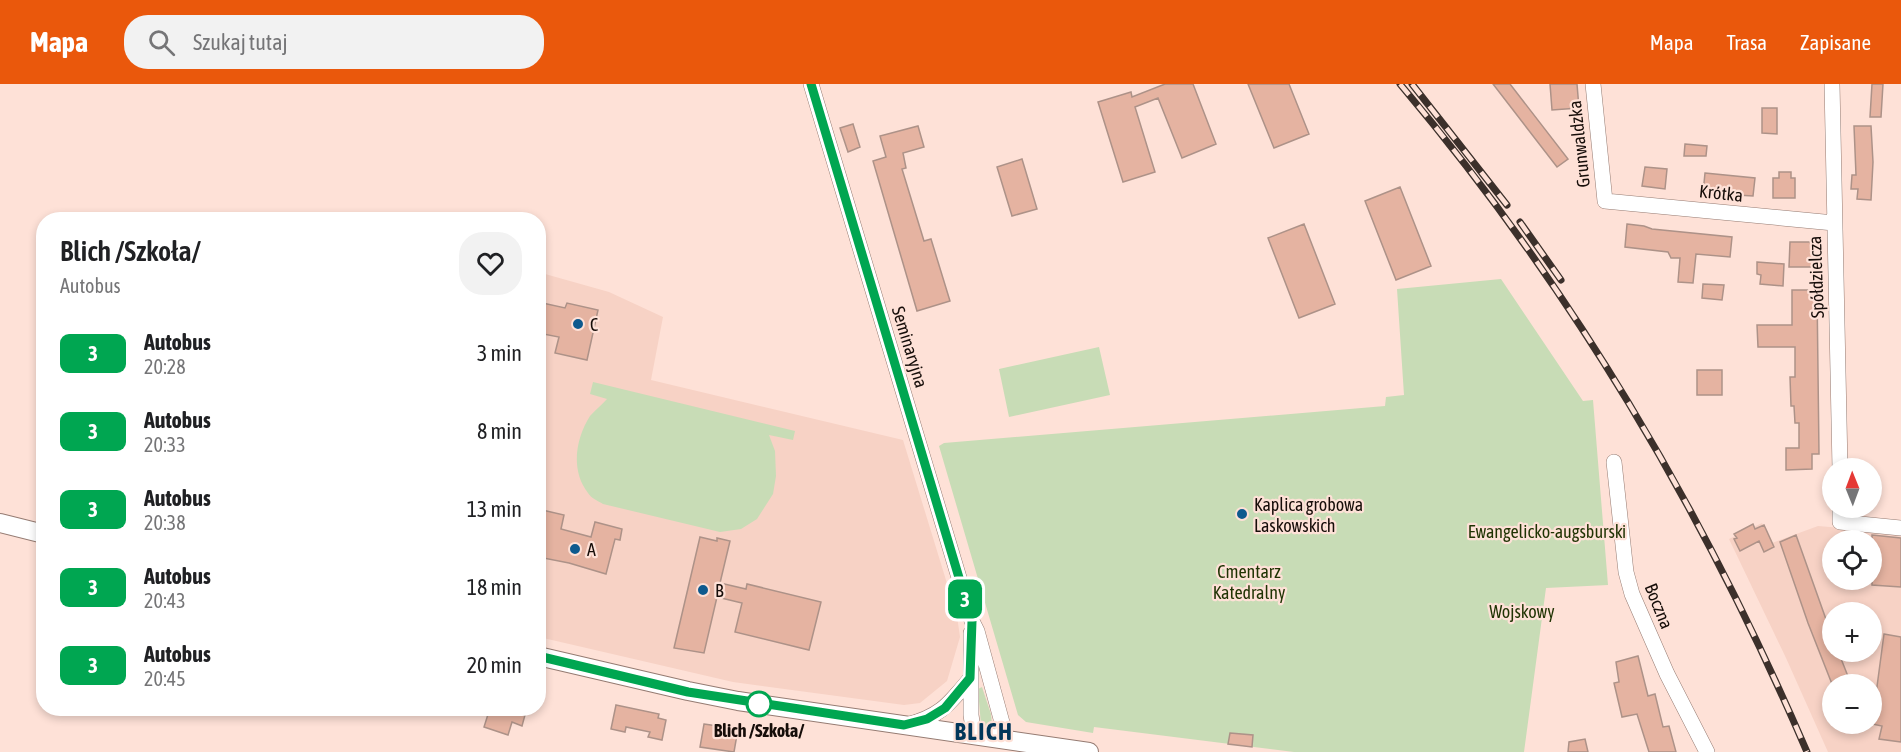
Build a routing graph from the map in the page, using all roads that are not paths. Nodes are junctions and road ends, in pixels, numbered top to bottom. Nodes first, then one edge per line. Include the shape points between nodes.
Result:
1 (811, 84) edge
2 (1593, 84) edge
3 (1832, 84) edge
4 (1605, 201) joint
5 (1834, 223) junction
6 (1840, 458) edge
7 (1614, 462) dead end
8 (1840, 518) edge
9 (0, 523) edge
10 (1901, 528) edge
11 (36, 532) edge
12 (972, 621) junction
13 (546, 658) edge
14 (970, 678) junction
15 (904, 725) junction
16 (974, 735) junction
17 (1002, 739) junction
18 (1089, 752) edge
19 (1707, 752) edge

1 - 12 street, Seminaryjna
2 - 4 street, Grunwaldzka
3 - 5 street, Spółdzielcza
4 - 5 street, Krótka
5 - 6 street, Spółdzielcza
7 - 19 street, Boczna via 1632,594
8 - 10 street via 1840,522
9 - 11 street
12 - 14 street, Seminaryjna
12 - 17 street, Seminaryjna via 1003,726
13 - 15 street via 688,692
14 - 15 street via 945,708 927,719
14 - 16 street, Seminaryjna
15 - 16 street
16 - 17 street
17 - 18 street

